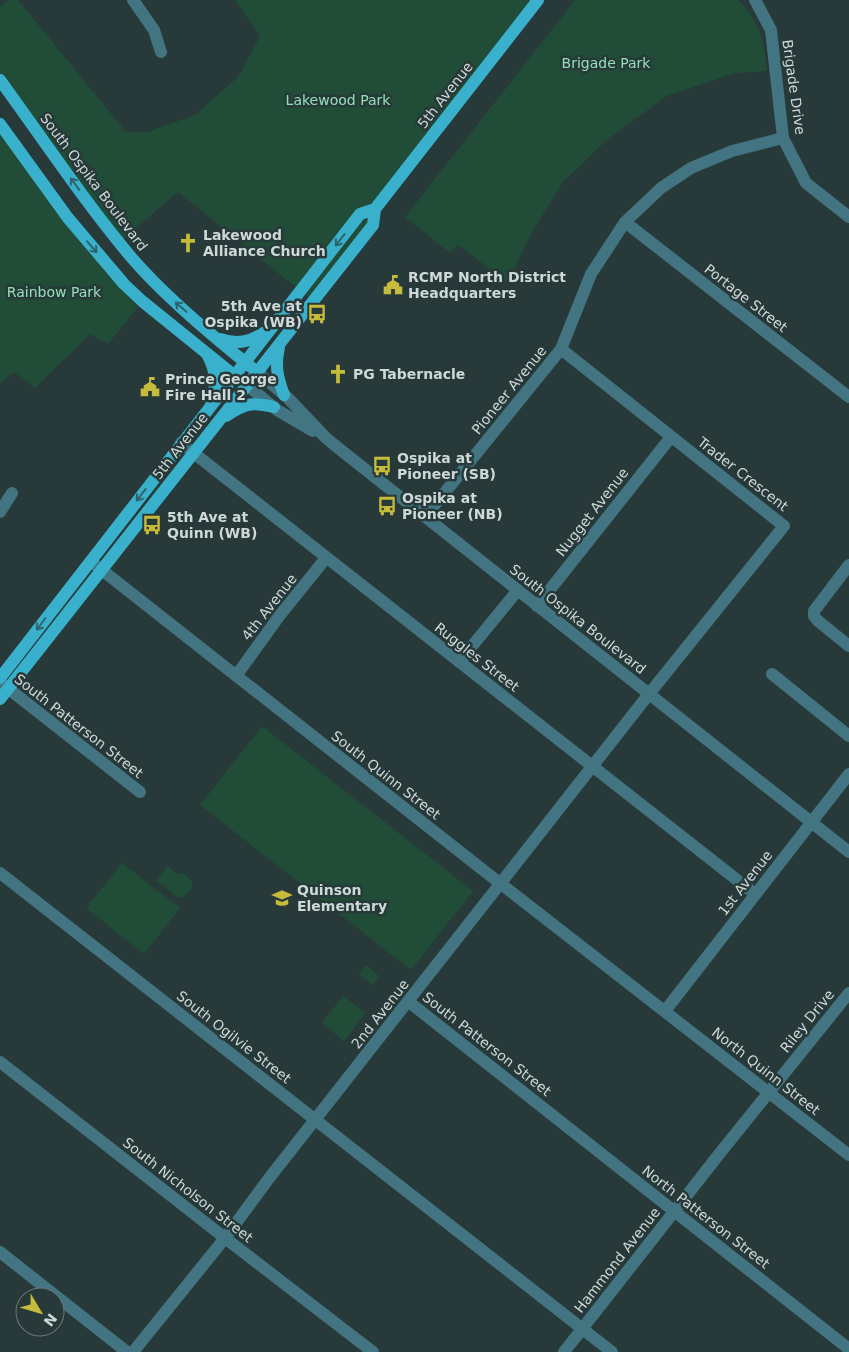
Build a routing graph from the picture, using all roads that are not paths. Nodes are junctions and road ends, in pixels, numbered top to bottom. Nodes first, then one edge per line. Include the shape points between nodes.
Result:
1 (133, 0) edge
2 (538, 0) edge
3 (755, 0) edge
4 (161, 52) dead end
5 (0, 80) edge
6 (0, 124) edge
7 (784, 138) junction
8 (375, 209) junction
9 (849, 217) edge
10 (625, 222) junction
11 (273, 326) junction
12 (217, 338) junction
13 (281, 342) junction
14 (561, 349) junction
15 (206, 354) junction
16 (244, 362) junction
17 (257, 372) junction
18 (234, 376) junction
19 (247, 385) junction
20 (284, 394) junction
21 (849, 397) edge
22 (274, 407) junction
23 (207, 410) junction
24 (219, 420) junction
25 (671, 437) junction
26 (326, 438) junction
27 (182, 443) junction
28 (193, 453) junction
29 (12, 492) dead end
30 (0, 512) edge
31 (426, 517) junction
32 (326, 558) junction
33 (90, 560) junction
34 (849, 566) edge
35 (102, 570) junction
36 (518, 590) junction
37 (537, 606) junction
38 (849, 646) edge
39 (459, 662) junction
40 (772, 674) dead end
41 (236, 676) junction
42 (0, 678) edge
43 (3, 690) edge
44 (649, 694) junction
45 (849, 736) edge
46 (593, 766) junction
47 (849, 774) edge
48 (140, 792) dead end
49 (811, 823) junction
50 (849, 852) edge
51 (0, 873) edge
52 (500, 884) junction
53 (755, 894) junction
54 (849, 993) edge
55 (409, 1002) junction
56 (665, 1011) junction
57 (0, 1062) edge
58 (769, 1092) junction
59 (546, 1110) joint
60 (316, 1119) junction
61 (849, 1155) edge
62 (674, 1211) junction
63 (225, 1238) junction
64 (0, 1252) edge
65 (582, 1328) junction
66 (849, 1348) edge
67 (127, 1352) edge
68 (132, 1352) edge
69 (373, 1352) edge
70 (564, 1352) edge
71 (612, 1352) edge

1 - 4 street via 154,30
2 - 8 main road, 5th Avenue
3 - 7 street, Brigade Drive via 770,30
12 -> 5 main road, South Ospika Boulevard via 132,258
6 -> 15 main road, South Ospika Boulevard via 68,218 106,264 142,301
7 - 9 street, Brigade Drive via 806,183
7 - 10 street, Pioneer Avenue via 732,151 690,168 661,188
8 -> 11 main road, 5th Avenue via 360,214
8 - 13 main road, 5th Avenue via 373,225
10 - 14 street, Pioneer Avenue via 591,274
10 - 21 street, Portage Street
11 - 12 main road via 248,341 232,343
11 - 16 main road, 5th Avenue
12 - 16 main road, South Ospika Boulevard
13 - 17 main road, 5th Avenue
13 - 20 main road via 276,372
14 - 25 street, Trader Crescent
14 - 31 street, Pioneer Avenue
15 - 18 main road, South Ospika Boulevard
15 - 23 main road via 216,380
16 - 17 main road, South Ospika Boulevard
16 - 18 main road, 5th Avenue
17 - 19 main road, 5th Avenue
17 - 20 street, South Ospika Boulevard
18 - 19 main road, South Ospika Boulevard
18 - 23 main road, 5th Avenue
19 - 22 street, South Ospika Boulevard
19 - 24 main road, 5th Avenue
20 - 26 street, South Ospika Boulevard
22 - 24 main road via 249,404
22 - 26 street, South Ospika Boulevard
23 - 27 main road, 5th Avenue
24 - 28 main road, 5th Avenue
25 - 37 street, Nugget Avenue
25 - 44 street, Trader Crescent via 784,526
26 - 31 street, South Ospika Boulevard
27 - 28 street, Ruggles Street
27 -> 33 main road, 5th Avenue
28 - 32 street, Ruggles Street
28 - 35 main road, 5th Avenue
29 - 30 street
31 - 36 street, South Ospika Boulevard
32 - 39 street, Ruggles Street
32 - 41 street, 4th Avenue
33 - 35 street, South Quinn Street
33 -> 42 main road, 5th Avenue
34 - 38 street via 814,611 817,620
35 - 41 street, South Quinn Street
35 - 43 main road, 5th Avenue
36 - 37 street, South Ospika Boulevard
36 - 39 street
37 - 44 street, South Ospika Boulevard
39 - 46 street, Ruggles Street
40 - 45 street
41 - 52 street, South Quinn Street
43 - 48 street, South Patterson Street
44 - 46 street, 2nd Avenue
44 - 49 street, South Ospika Boulevard
46 - 52 street, 2nd Avenue
46 - 53 street, Ruggles Street
47 - 49 street, 1st Avenue
49 - 50 street, South Ospika Boulevard
49 - 53 street, 1st Avenue
51 - 60 street, South Ogilvie Street
52 - 55 street, 2nd Avenue
52 - 56 street, South Quinn Street
53 - 56 street, 1st Avenue
54 - 58 street, Riley Drive
55 - 59 street, South Patterson Street
55 - 60 street, 2nd Avenue
56 - 58 street, North Quinn Street
57 - 63 street, South Nicholson Street
58 - 61 street, North Quinn Street
58 - 62 street, Hammond Avenue
59 - 62 street, North Patterson Street
60 - 63 street, 2nd Avenue
60 - 65 street, South Ogilvie Street
62 - 65 street, Hammond Avenue
62 - 66 street, North Patterson Street
63 - 68 street, 2nd Avenue
63 - 69 street, South Nicholson Street
64 - 67 street
65 - 70 street, Hammond Avenue
65 - 71 street, South Ogilvie Street

